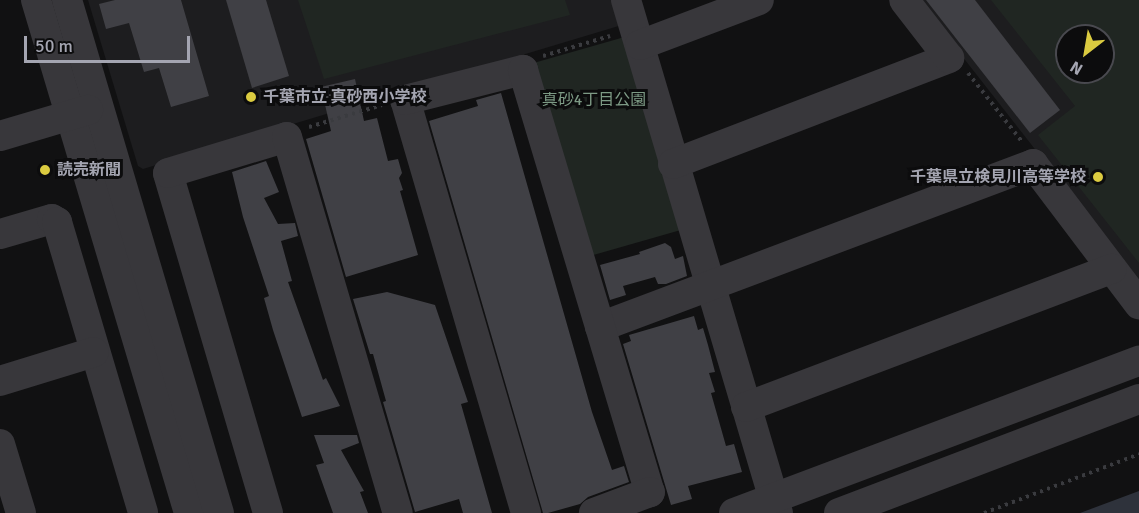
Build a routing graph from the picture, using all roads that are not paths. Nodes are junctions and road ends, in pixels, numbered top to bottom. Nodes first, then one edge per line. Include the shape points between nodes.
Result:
1 (36, 0) edge
2 (67, 0) edge
3 (626, 0) edge
4 (759, 0) edge
5 (904, 0) edge
6 (637, 37) junction
7 (99, 106) junction
8 (70, 115) junction
9 (0, 136) edge
10 (673, 164) junction
11 (0, 234) edge
12 (1112, 269) junction
13 (199, 279) junction
14 (710, 286) junction
15 (152, 291) junction
16 (1139, 304) edge
17 (600, 327) junction
18 (94, 352) junction
19 (1139, 361) edge
20 (0, 381) edge
21 (1139, 399) edge
22 (746, 407) junction
23 (0, 444) edge
24 (776, 506) edge
25 (21, 513) edge
26 (143, 513) edge
27 (189, 513) edge
28 (219, 513) edge
29 (268, 513) edge
30 (398, 513) edge
31 (526, 513) edge
32 (594, 513) edge
33 (734, 513) edge
34 (839, 513) edge

1 - 8 street
2 - 7 street
3 - 6 street
4 - 6 street
5 - 10 street via 949,58
6 - 10 street
7 - 8 street
7 - 15 street
8 - 9 street
8 - 27 street
10 - 14 street
11 - 18 street via 52,219 57,222
12 - 14 street via 1034,164
12 - 16 street
12 - 22 street
13 - 15 street
13 - 29 street
13 - 30 street via 168,173 287,137
14 - 17 street
14 - 22 street
15 - 28 street
17 - 31 street via 523,70 405,100
17 - 32 street via 650,492
18 - 20 street
18 - 26 street
19 - 24 street
21 - 34 street
22 - 24 street
23 - 25 street
24 - 33 street

